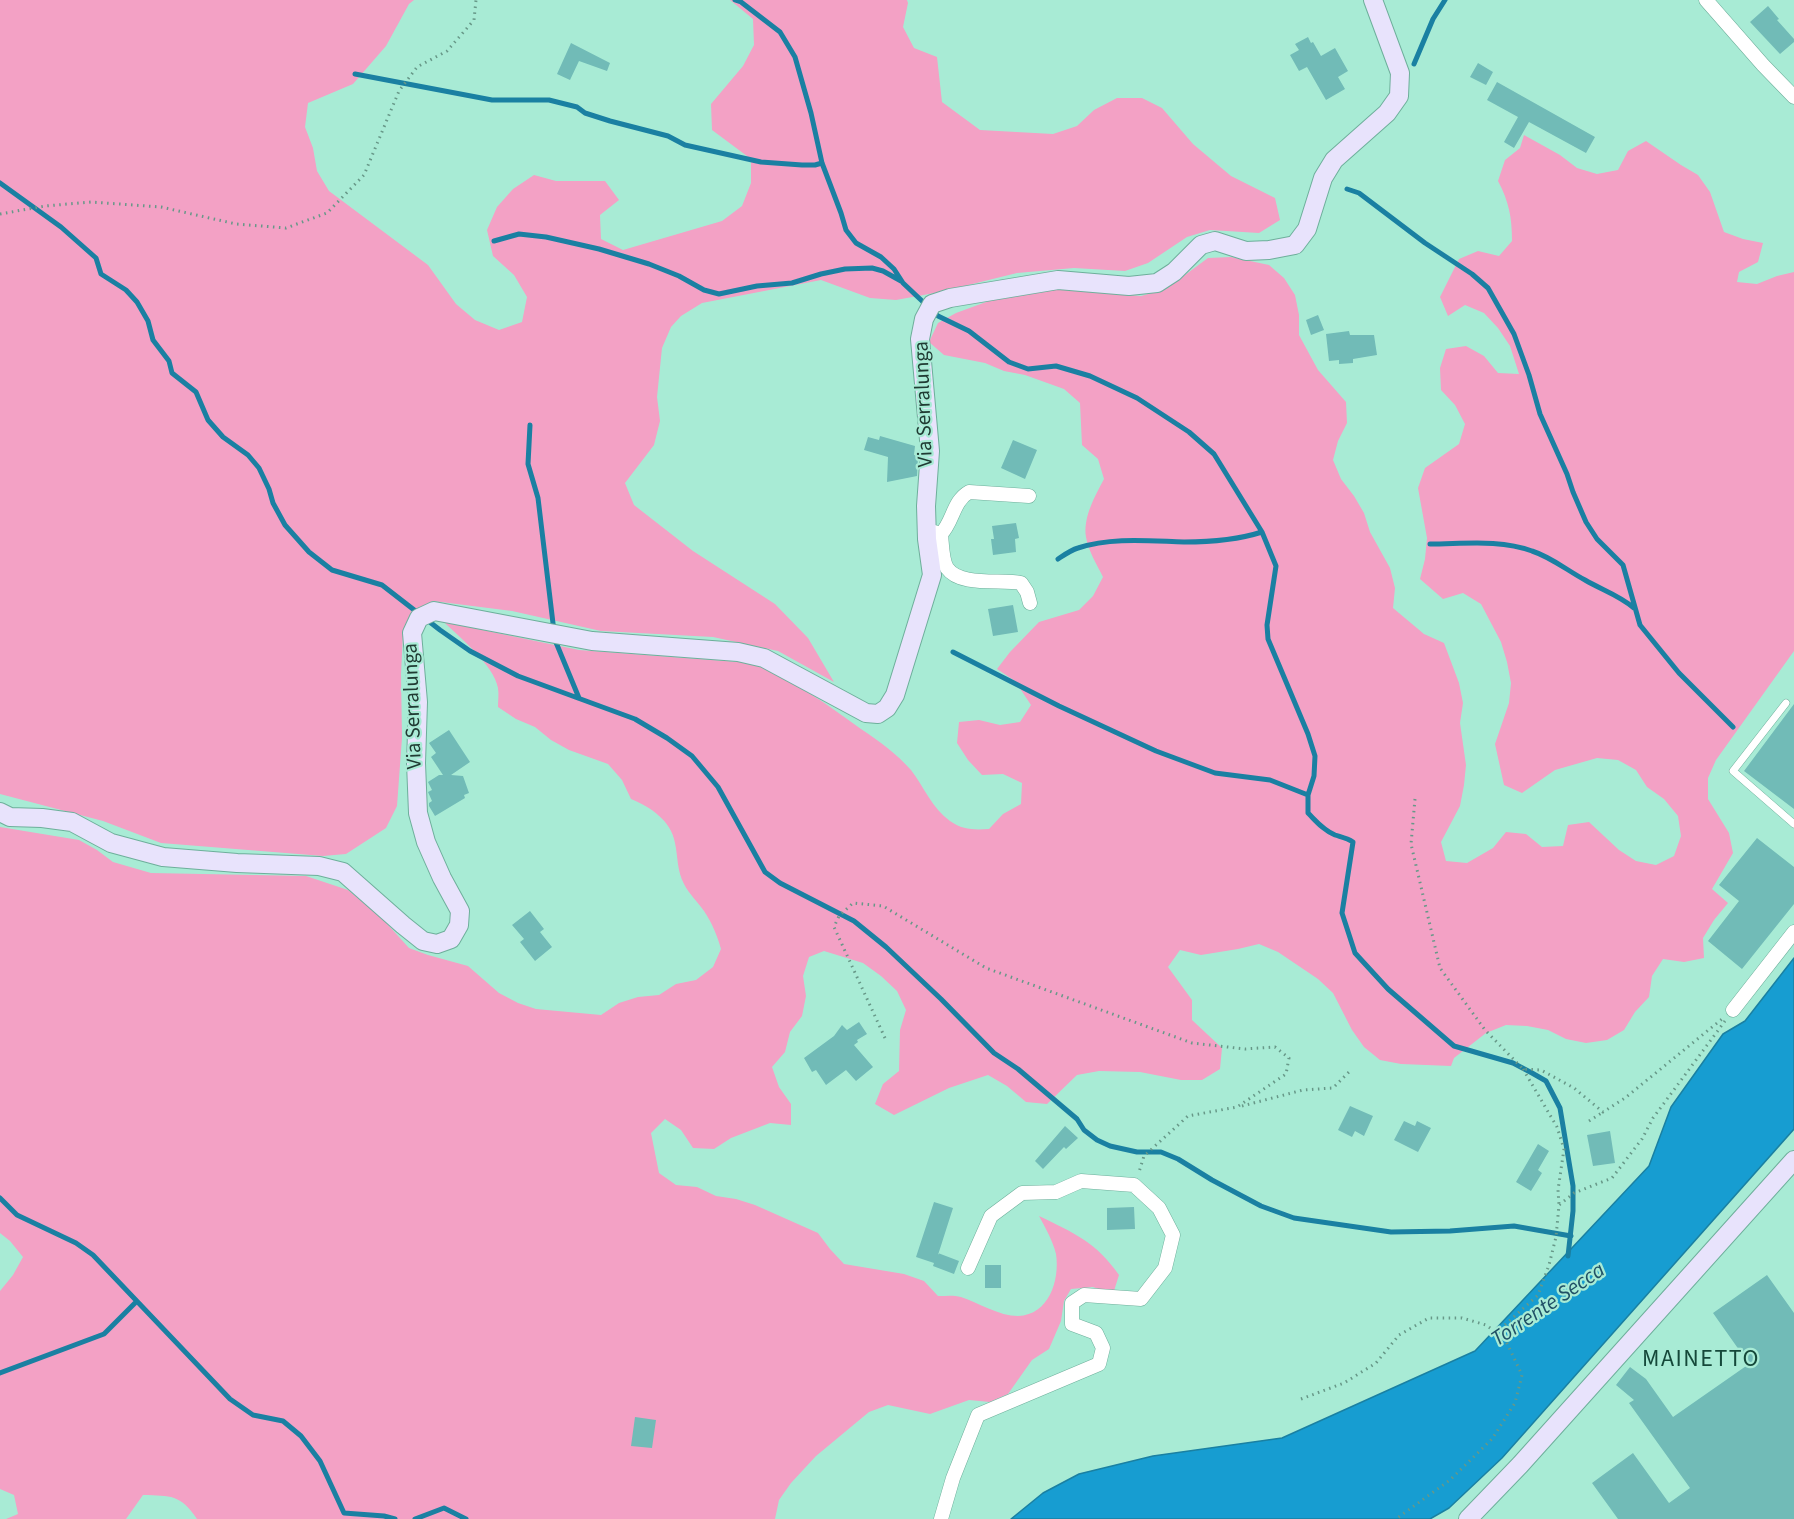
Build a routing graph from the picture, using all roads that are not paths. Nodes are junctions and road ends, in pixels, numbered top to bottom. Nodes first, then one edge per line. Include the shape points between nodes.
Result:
1 (1373, 0) edge
2 (1706, 0) edge
3 (1794, 97) edge
4 (1029, 496) dead end
5 (934, 531) junction
6 (1030, 603) dead end
7 (1785, 703) dead end
8 (0, 812) edge
9 (1794, 824) edge
10 (1794, 932) edge
11 (1733, 1010) road end
12 (1794, 1160) edge
13 (968, 1269) dead end
14 (940, 1519) edge
15 (1468, 1519) edge

1 - 5 street, Via Serralunga via 1400,73 1400,96 1387,113 1334,160 1323,178 1306,229 1295,245 1246,251 1215,242 1201,245 1174,272 1156,283 1129,286 1058,280 932,304 920,339
2 - 3 street
4 - 5 street via 969,492 962,496 948,528
5 - 6 street, Via Serralunga via 946,566 955,576 1021,583
5 - 8 street, Via Serralunga via 932,575 895,695 878,714 843,702 764,658 738,652 592,641 434,611 419,618 412,633 418,702 418,813 426,842 460,911 459,925 451,939 437,944 423,941 343,872 319,866 163,857 111,843 72,822 10,817
7 - 9 lane via 1732,771
10 - 11 street
12 - 15 street
13 - 14 street via 991,1216 1022,1193 1056,1192 1081,1181 1134,1185 1159,1208 1173,1235 1165,1268 1142,1299 1084,1295 1072,1303 1072,1324 1096,1333 1103,1347 1099,1364 978,1415

